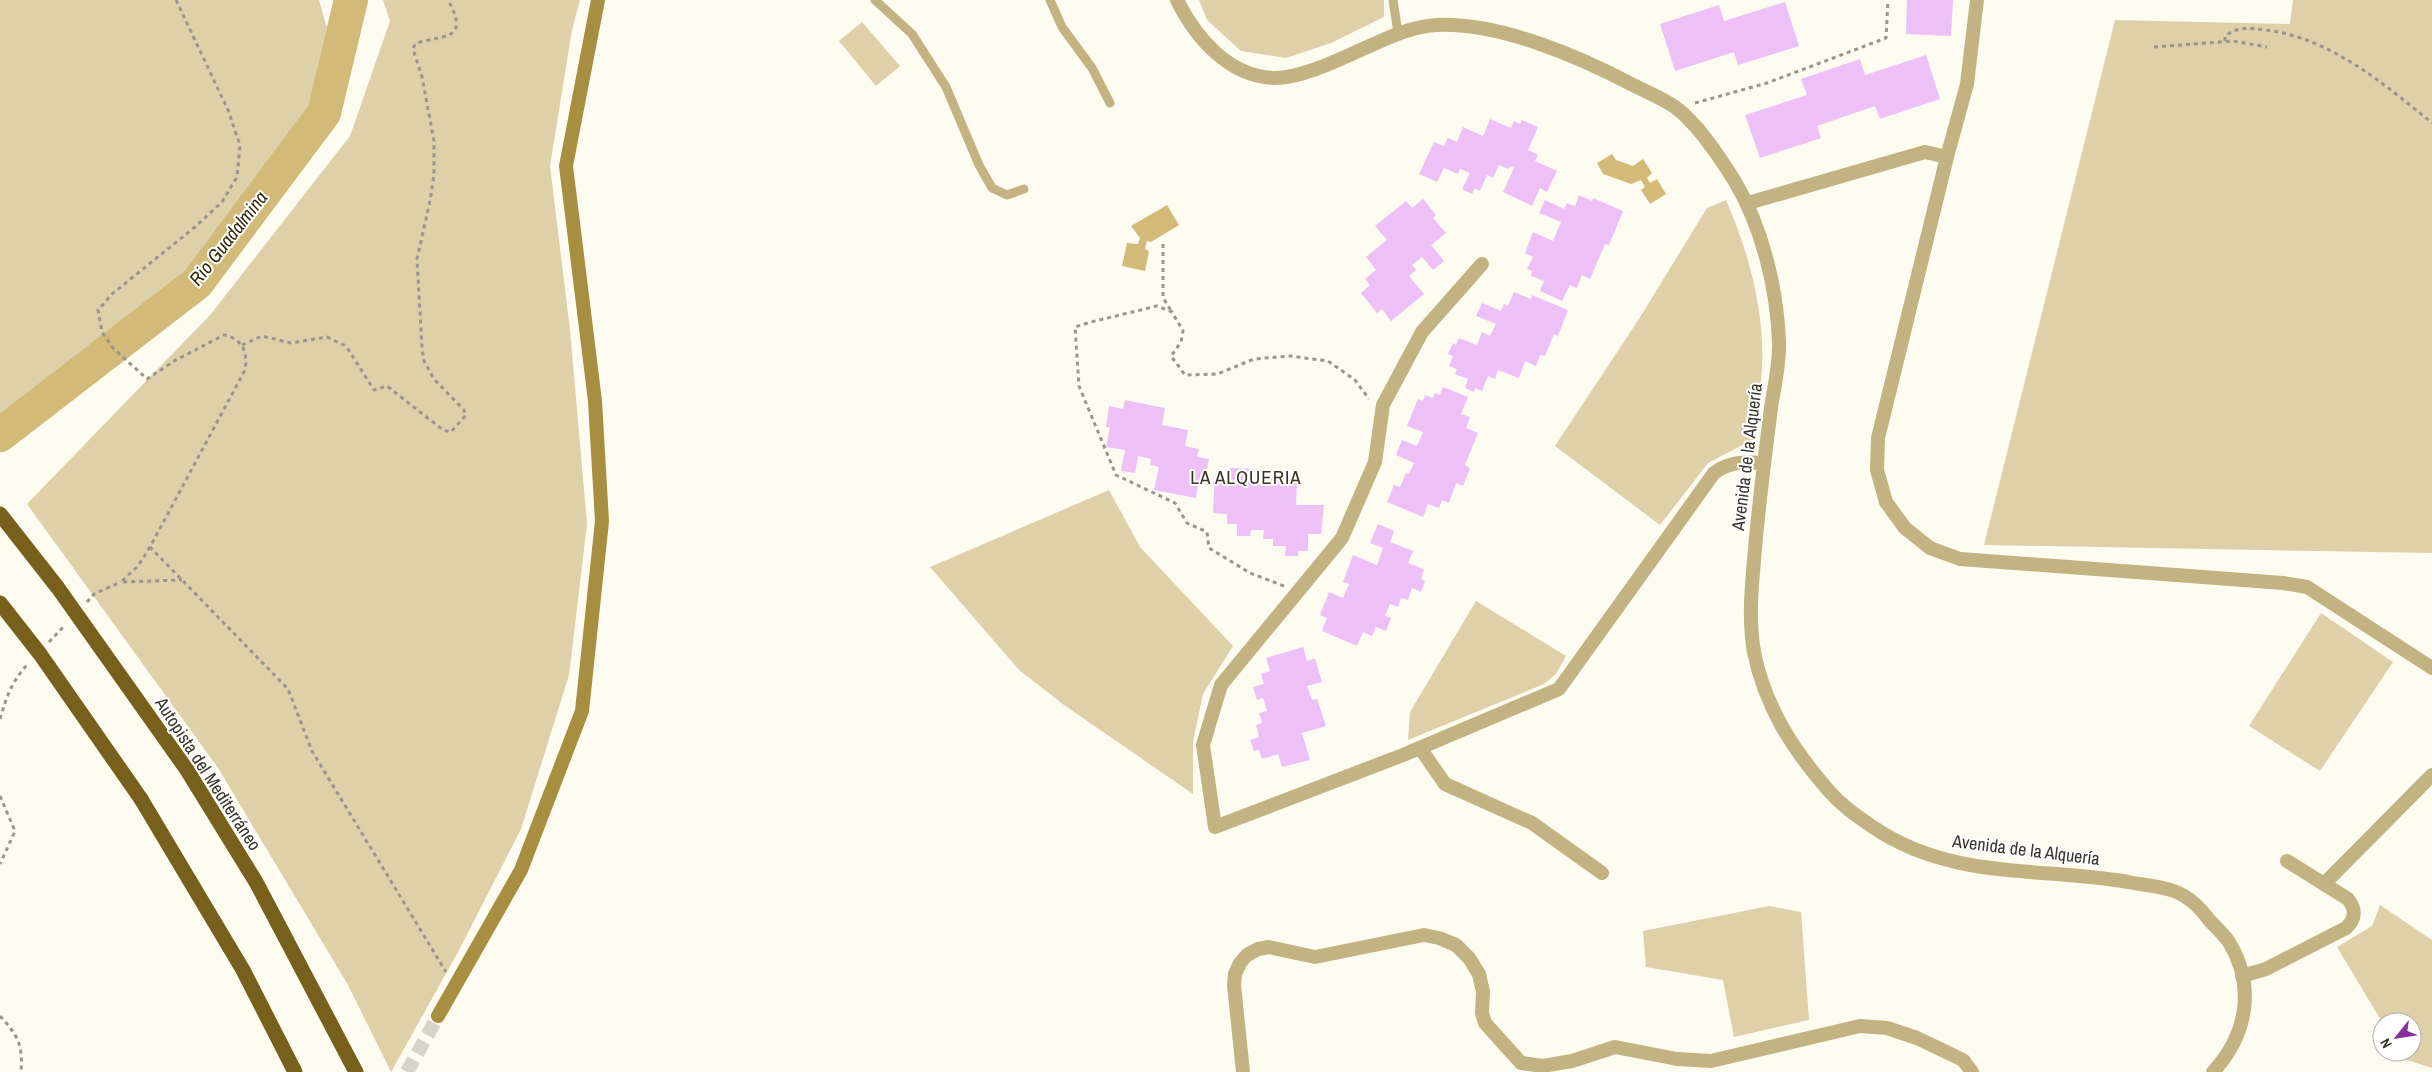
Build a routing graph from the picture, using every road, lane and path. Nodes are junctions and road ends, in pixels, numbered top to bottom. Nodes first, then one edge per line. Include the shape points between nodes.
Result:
1 (176, 0) edge
2 (448, 0) edge
3 (598, 0) edge
4 (875, 0) edge
5 (1050, 0) edge
6 (1177, 0) edge
7 (1393, 0) edge
8 (1888, 0) edge
9 (1977, 0) edge
10 (1398, 33) junction
11 (2225, 41) junction
12 (2154, 47) dead end
13 (2267, 47) dead end
14 (1110, 103) dead end
15 (1677, 108) junction
16 (2432, 123) edge
17 (1947, 157) junction
18 (1024, 188) dead end
19 (1748, 203) junction
20 (1163, 244) dead end
21 (1482, 264) dead end
22 (1172, 312) junction
23 (242, 345) junction
24 (1383, 405) junction
25 (1764, 463) junction
26 (0, 514) edge
27 (150, 547) junction
28 (182, 580) junction
29 (1290, 588) dead end
30 (0, 604) edge
31 (2432, 668) edge
32 (1420, 748) junction
33 (2432, 775) edge
34 (0, 796) edge
35 (2287, 861) dead end
36 (0, 864) edge
37 (1602, 873) dead end
38 (2324, 884) junction
39 (2242, 976) junction
40 (454, 986) junction
41 (0, 1016) edge
42 (438, 1016) tunnel mouth
43 (21, 1072) edge
44 (295, 1072) edge
45 (356, 1072) edge
46 (1243, 1072) edge
47 (1972, 1072) edge
48 (2213, 1072) edge

1 - 23 path via 228,110 240,145 237,177 222,202 112,294 98,310 102,332 119,354 148,379 174,361 224,336 233,337
2 - 23 path via 456,14 450,36 422,41 413,49 422,77 434,141 434,176 417,259 424,361 434,380 466,416 451,432 443,430 386,386 374,390 346,346 327,337 291,343 262,336
3 - 40 main road via 566,166 595,401 602,521 582,711 521,870
4 - 18 lane via 912,34 946,87 992,188 1007,195
5 - 14 lane via 1062,27 1092,68
6 - 10 street, Avenida de la Alquería via 1189,23 1214,52 1240,70 1276,78 1318,69
7 - 10 lane
8 - 15 path via 1886,38 1766,83
9 - 17 street via 1967,84
10 - 15 street, Avenida de la Alquería via 1438,25 1514,36 1590,62
11 - 12 path
11 - 13 path
11 - 16 path via 2225,36 2232,31 2249,27 2289,33 2314,42 2387,87
15 - 19 street, Avenida de la Alquería via 1719,155
17 - 19 street via 1925,152
17 - 31 street via 1878,438 1877,470 1886,502 1905,528 1930,548 1960,559 2307,587
19 - 25 street, Avenida de la Alquería via 1770,276 1779,345
20 - 22 path via 1163,298
21 - 24 street via 1422,332
22 - 24 path via 1183,331 1181,342 1171,356 1185,375 1217,374 1254,359 1290,356 1328,361 1355,380 1372,402
22 - 29 path via 1157,306 1075,327 1079,386 1116,475 1175,503 1187,523 1207,532 1208,548 1250,573
23 - 27 path via 247,358 245,370
24 - 32 street via 1375,462 1342,538 1221,685 1203,745 1215,826
25 - 32 street via 1724,465 1714,473 1559,689
25 - 39 street, Avenida de la Alquería via 1749,617 1755,655 1765,693 1782,729 1802,760 1840,804 1888,838 1924,855 2030,873 2098,877 2179,892 2198,906 2230,943
26 - 45 highway, Autopista del Mediterráneo, bridge via 58,588 187,770 256,882
27 - 28 path
27 - 28 path via 138,566 121,582
28 - 40 path via 288,689 312,751
30 - 44 highway, bridge via 40,654 141,799 243,970
32 - 37 street via 1445,784 1532,823
33 - 38 street
34 - 36 path via 15,831
35 - 38 street
38 - 39 street via 2351,904 2354,914 2350,925 2266,969
39 - 48 street, Avenida de la Alquería via 2245,1004 2239,1036
40 - 42 main road
41 - 43 path via 16,1033 22,1053
46 - 47 street via 1234,985 1235,974 1247,955 1269,947 1314,957 1424,935 1456,945 1469,958 1479,974 1485,1023 1521,1063 1543,1066 1572,1061 1615,1047 1676,1059 1711,1061 1860,1026 1887,1028 1917,1038 1963,1060

